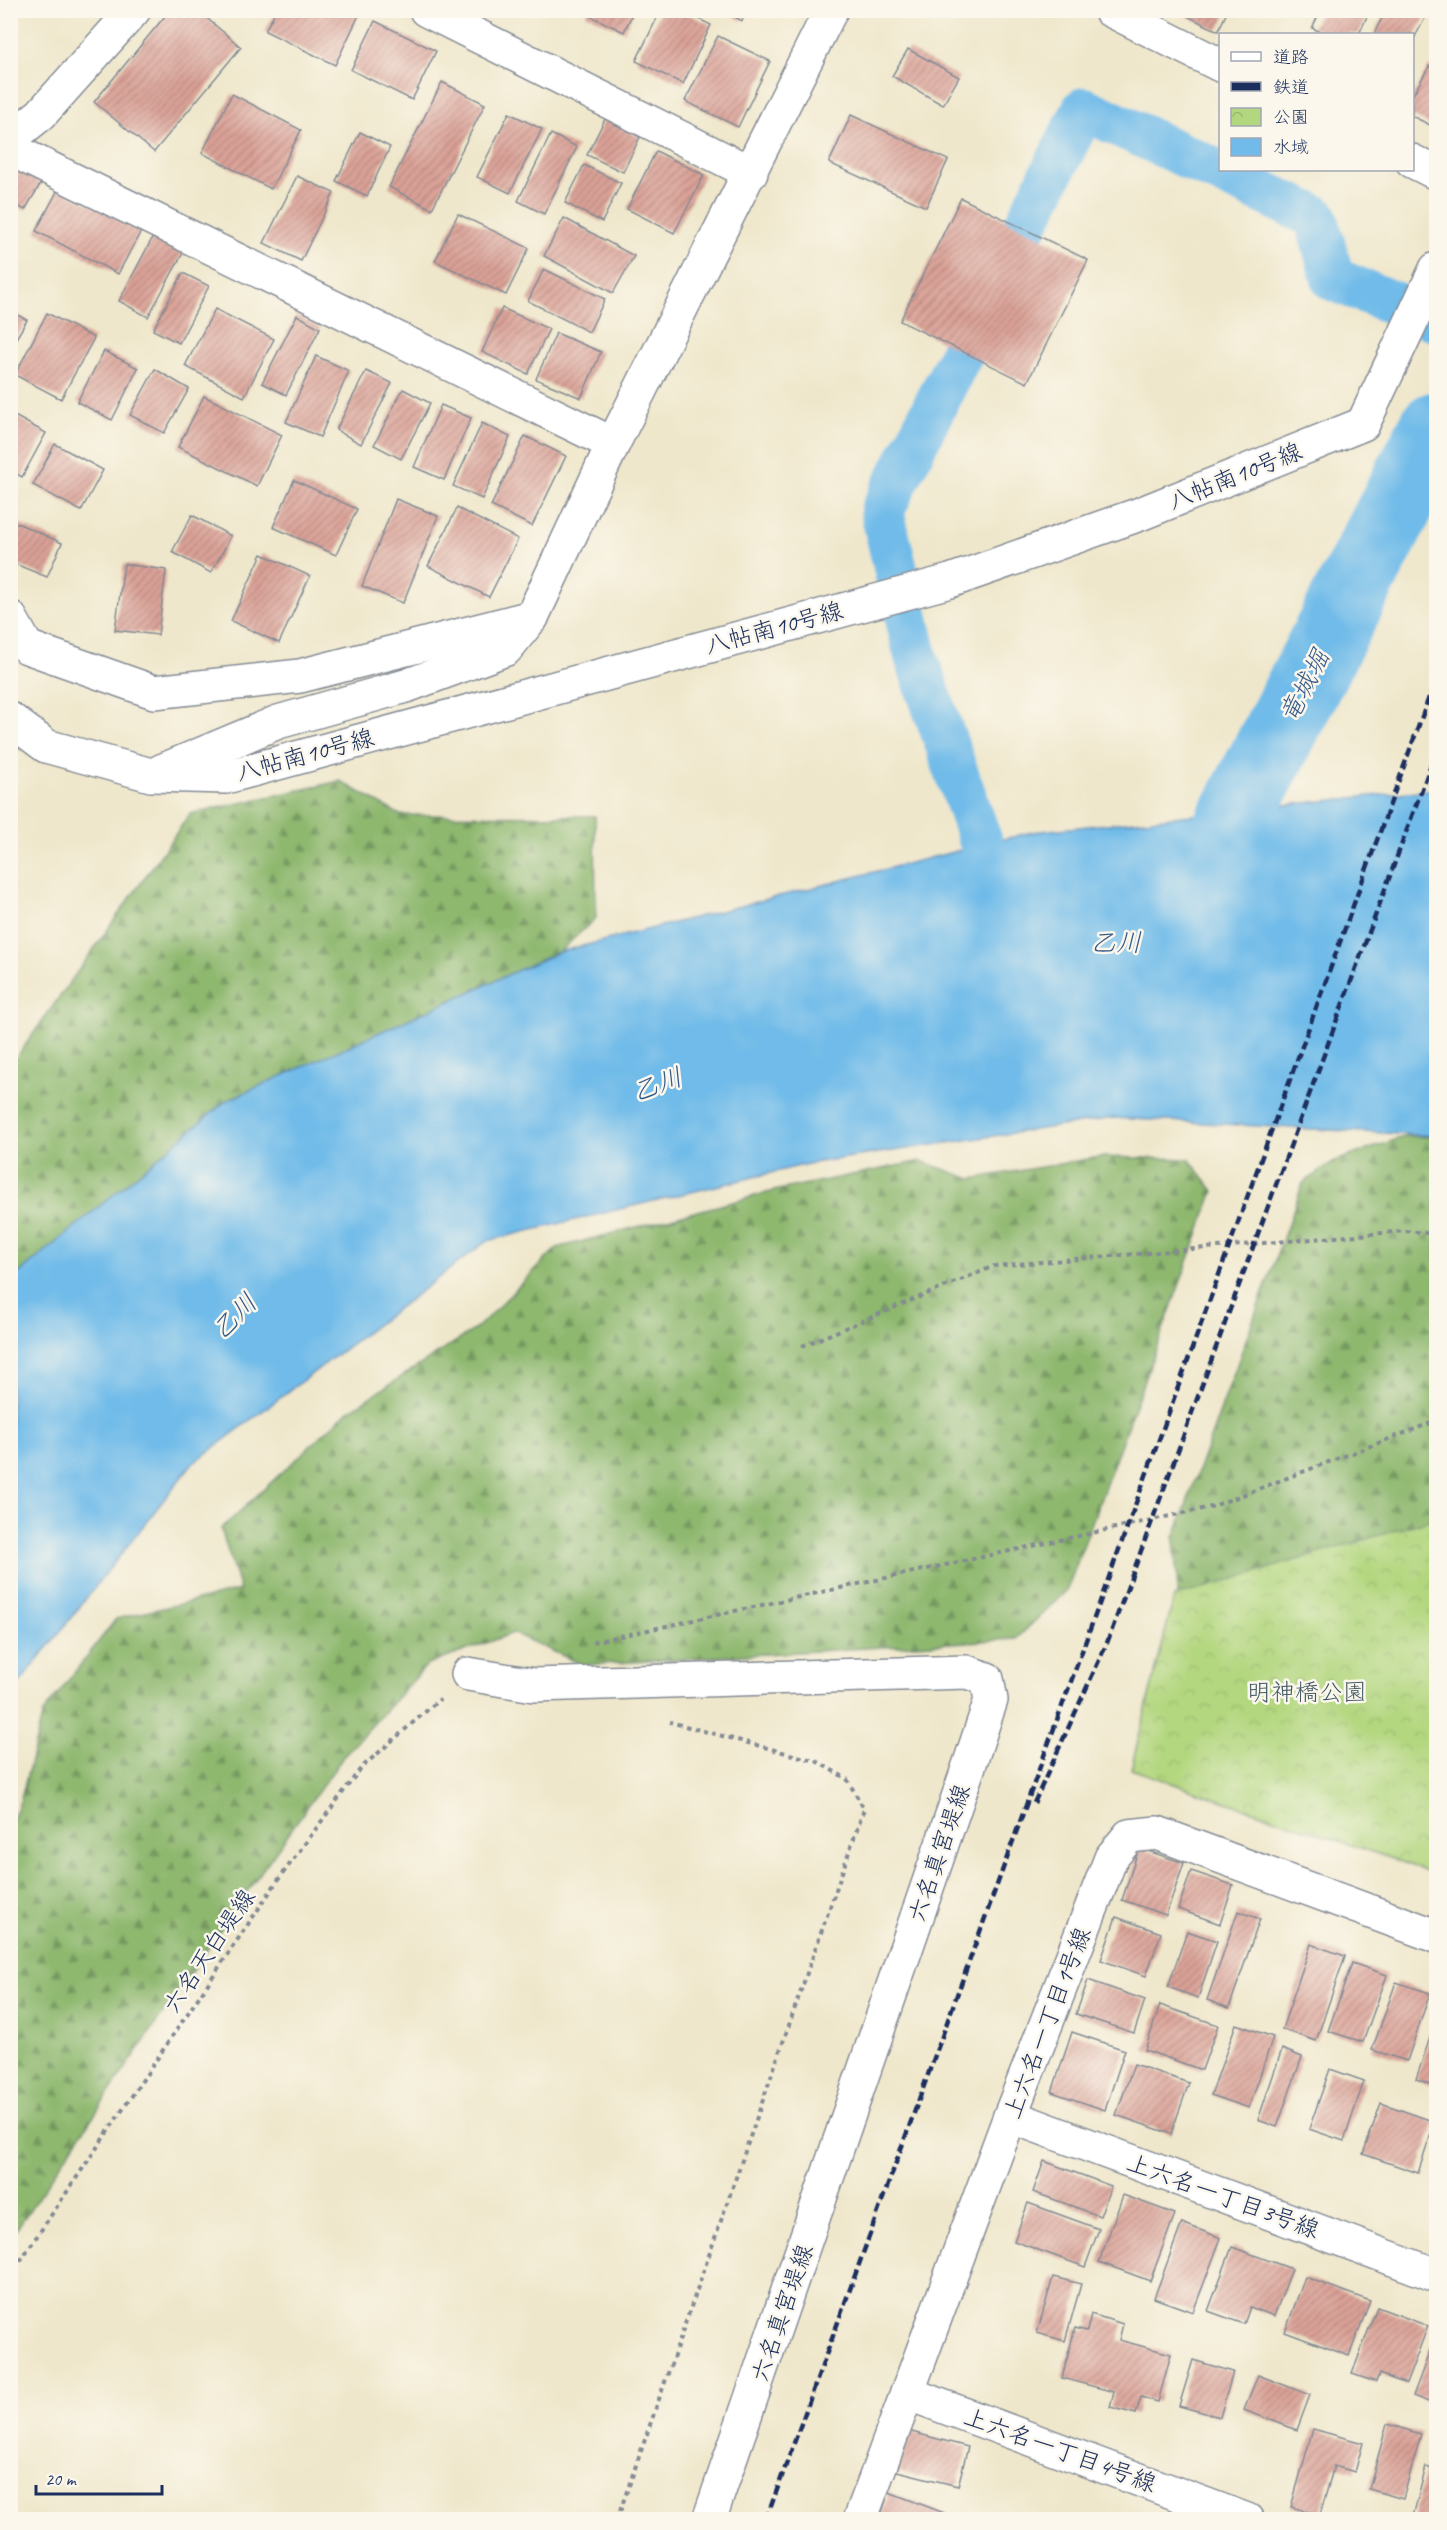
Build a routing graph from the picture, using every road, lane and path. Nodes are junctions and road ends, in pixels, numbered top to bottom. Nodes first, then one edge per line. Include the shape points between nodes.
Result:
1 (134, 10) edge
2 (426, 10) edge
3 (831, 10) edge
4 (1110, 10) edge
5 (1219, 64) edge
6 (10, 139) edge
7 (10, 149) edge
8 (1414, 162) edge
9 (751, 173) junction
10 (1437, 173) edge
11 (1437, 269) edge
12 (614, 444) junction
13 (10, 617) edge
14 (532, 617) junction
15 (10, 719) edge
16 (151, 775) junction
17 (1437, 1234) edge
18 (802, 1346) dead end
19 (1437, 1421) edge
20 (588, 1643) dead end
21 (468, 1674) joint
22 (669, 1721) dead end
23 (1437, 1936) edge
24 (1010, 2116) junction
25 (1437, 2275) edge
26 (10, 2276) edge
27 (907, 2393) junction
28 (616, 2520) edge
29 (709, 2520) edge
30 (860, 2520) edge
31 (1247, 2520) edge

1 - 6 street via 41,114
2 - 9 street
3 - 9 street
4 - 5 street
7 - 12 street
8 - 10 street
9 - 12 street
11 - 16 street, 八帖南10号線 via 1363,424 1140,514 950,581 226,777
12 - 14 street
13 - 14 street via 27,647 154,692 300,676
14 - 16 street via 506,649 406,686 278,722
15 - 16 street, 八帖南10号線 via 46,746
17 - 18 path via 1406,1231 994,1266
19 - 20 path via 1211,1507
21 - 26 path, 六名天白堤線 via 361,1768 279,1880
21 - 29 street, 六名真宮堤線 via 534,1685 968,1672 987,1679 991,1700
22 - 28 path via 816,1761 848,1779 864,1809
23 - 24 street, 上六名一丁目1号線 via 1157,1833 1129,1836 1111,1858
24 - 25 street, 上六名一丁目3号線
24 - 27 street, 上六名一丁目1号線
27 - 30 street, 上六名一丁目1号線
27 - 31 street, 上六名一丁目4号線

